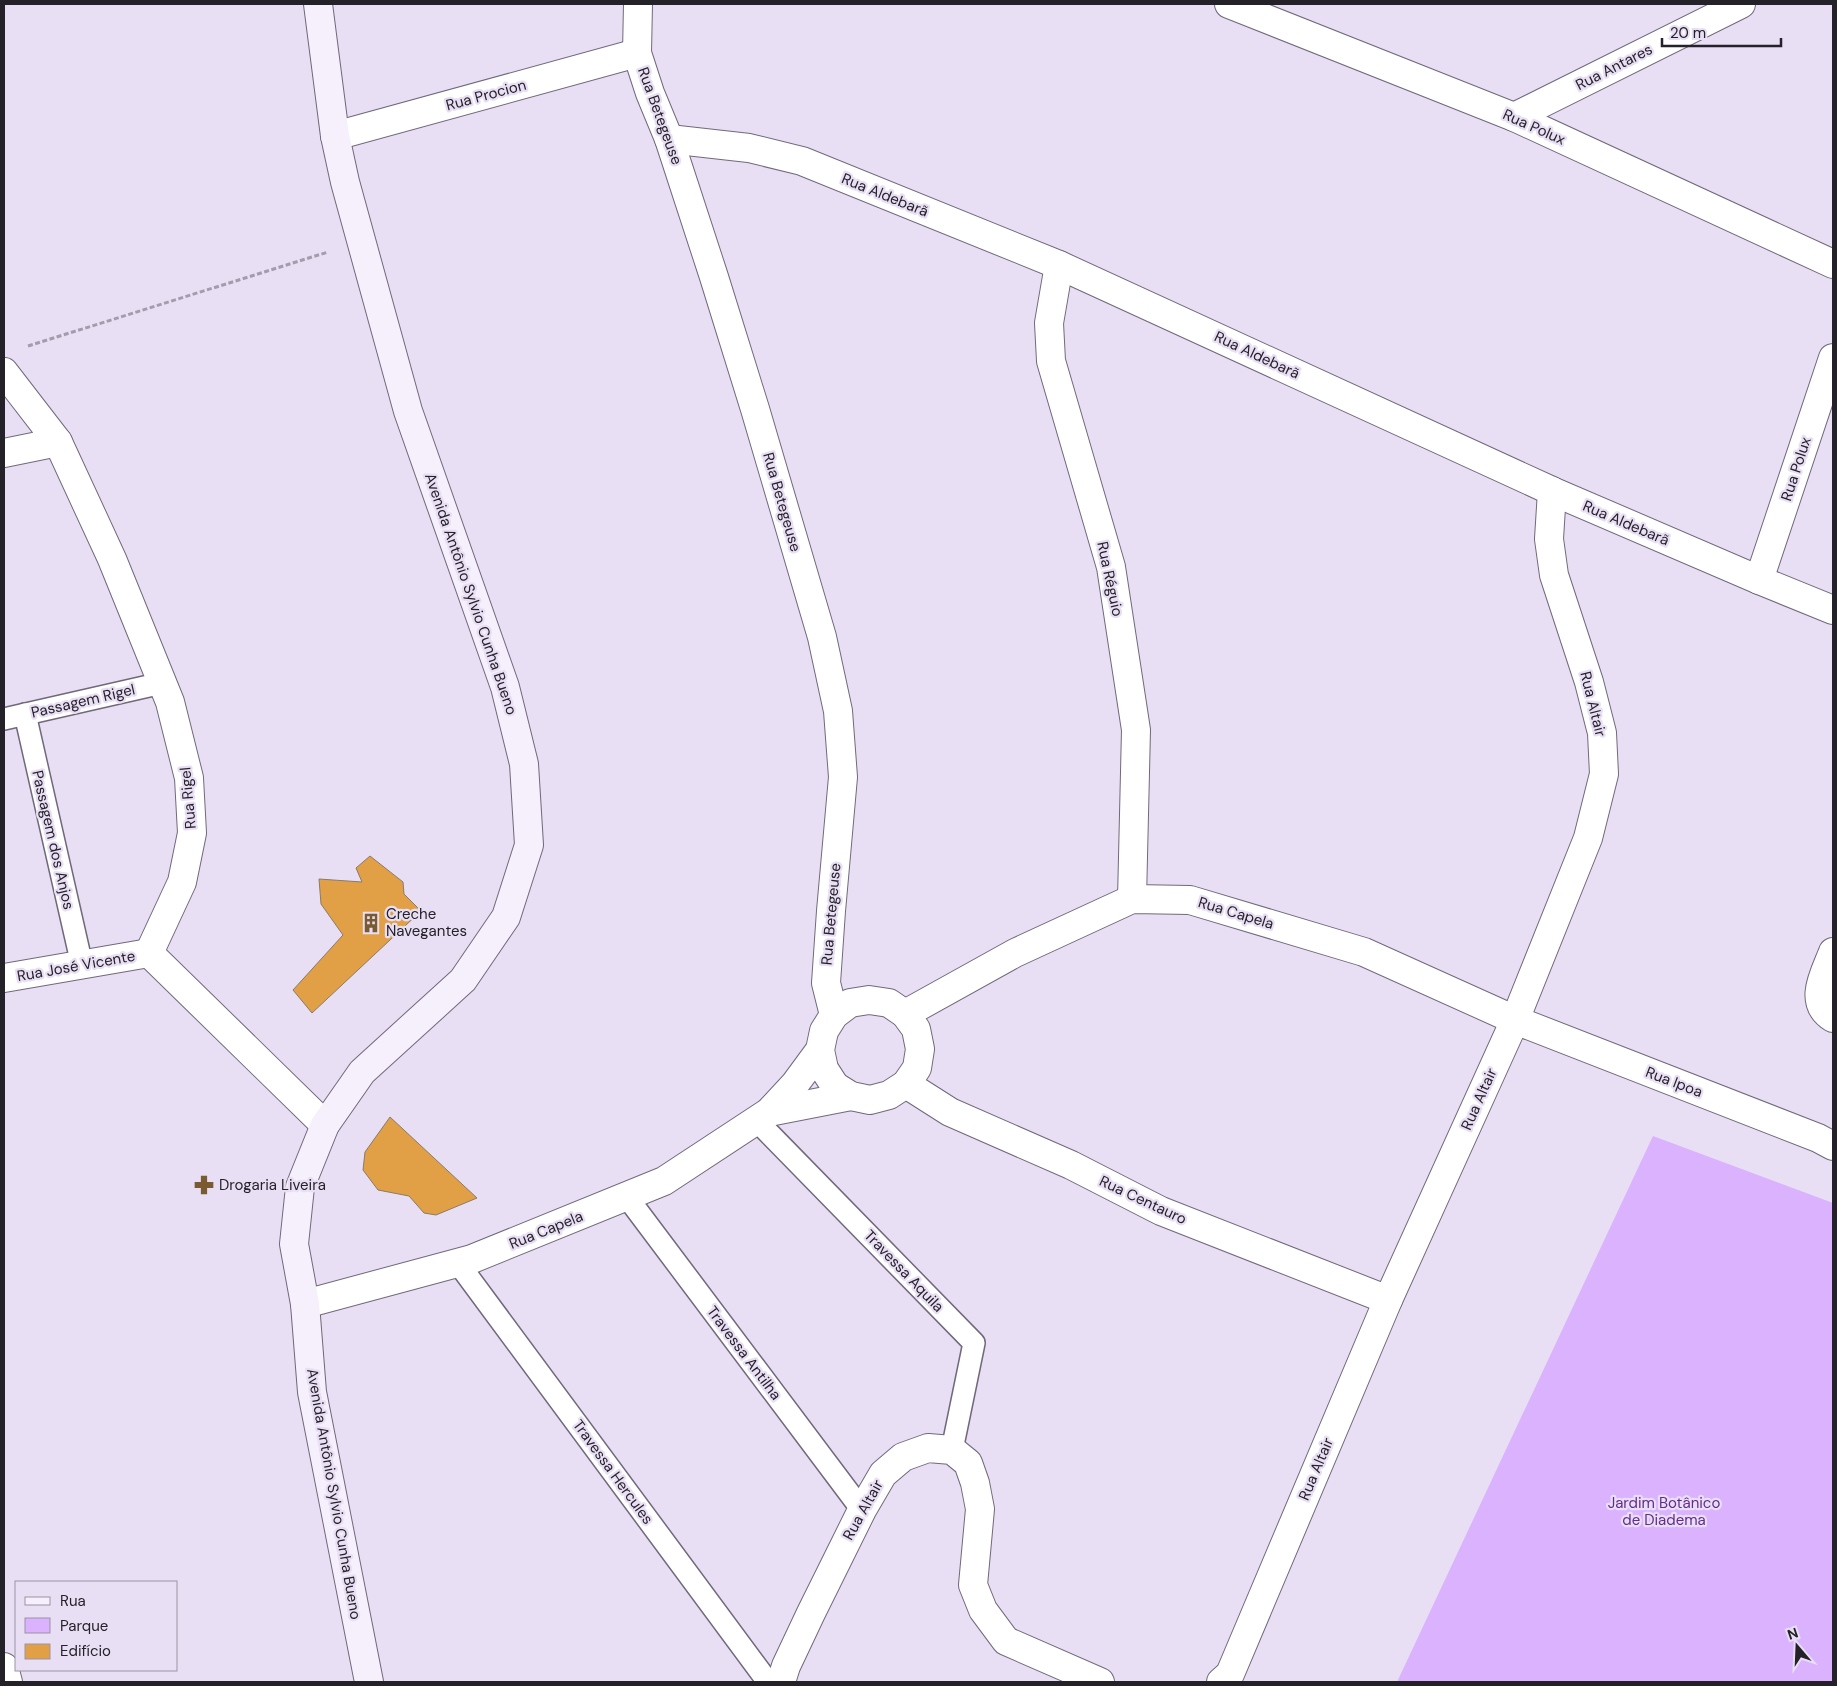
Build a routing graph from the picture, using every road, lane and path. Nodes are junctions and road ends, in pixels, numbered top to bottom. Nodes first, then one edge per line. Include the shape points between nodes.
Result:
1 (318, 4) edge
2 (638, 4) edge
3 (1229, 4) edge
4 (1741, 4) edge
5 (637, 53) junction
6 (1514, 117) junction
7 (335, 136) junction
8 (669, 138) junction
9 (313, 258) dead end
10 (1059, 264) junction
11 (1833, 264) edge
12 (31, 346) dead end
13 (1833, 358) edge
14 (4, 372) edge
15 (58, 442) junction
16 (4, 453) edge
17 (1552, 491) junction
18 (1759, 580) junction
19 (1833, 610) edge
20 (162, 683) junction
21 (25, 714) junction
22 (4, 719) edge
23 (1132, 899) junction
24 (1833, 952) edge
25 (149, 953) junction
26 (82, 965) junction
27 (4, 978) edge
28 (834, 1014) junction
29 (905, 1014) junction
30 (1833, 1018) edge
31 (1515, 1020) junction
32 (820, 1050) junction
33 (906, 1084) junction
34 (851, 1096) junction
35 (763, 1116) junction
36 (326, 1125) junction
37 (1833, 1146) edge
38 (627, 1197) junction
39 (458, 1263) junction
40 (1388, 1300) junction
41 (305, 1304) junction
42 (952, 1450) junction
43 (862, 1510) junction
44 (4, 1667) edge
45 (8, 1682) edge
46 (369, 1682) edge
47 (768, 1682) edge
48 (781, 1682) edge
49 (1100, 1682) edge
50 (1221, 1682) edge

1 - 7 main road, Avenida Antônio Sylvio Cunha Bueno
2 - 5 street, Rua Betegeuse
3 - 6 street, Rua Polux
4 - 6 street, Rua Antares
5 - 7 street, Rua Procion
5 - 8 street, Rua Betegeuse
6 - 11 street, Rua Polux
7 - 36 main road, Avenida Antônio Sylvio Cunha Bueno via 408,410 505,687 524,764 529,844 506,917 463,980 362,1072
8 - 10 street, Rua Aldebarã via 749,148 802,161
8 - 28 street, Rua Betegeuse via 758,419 822,638 838,711 843,777 826,983
9 - 12 path
10 - 17 street, Rua Aldebarã
10 - 23 street, Rua Réguio via 1049,323 1051,361 1111,567 1136,730
13 - 18 street, Rua Polux
14 - 15 street, Rua Rigel
15 - 16 street
15 - 20 street, Rua Rigel via 112,559
17 - 18 street, Rua Aldebarã
17 - 31 street, Rua Altair via 1549,539 1554,575 1598,716 1604,774 1588,838
18 - 19 street, Rua Aldebarã
20 - 21 lane, Passagem Rigel
20 - 25 street, Rua Rigel via 170,702 189,778 192,833 182,882
21 - 22 lane, Passagem Rigel
21 - 26 lane, Passagem dos Anjos
23 - 29 street, Rua Capela via 1015,953
23 - 31 street, Rua Capela via 1190,900 1364,952
24 - 30 street via 1818,989 1820,1004
25 - 26 street, Rua José Vicente
25 - 36 street
26 - 27 street, Rua José Vicente
28 - 29 street via 850,1003 869,1000 889,1002
28 - 32 street via 824,1031
29 - 33 street via 916,1030 920,1049 917,1068
31 - 37 street, Rua Ipoa
31 - 40 street, Rua Altair
32 - 34 street via 824,1069 835,1086
32 - 35 street, Rua Capela via 796,1084
33 - 34 street via 890,1095 870,1100
33 - 40 street, Rua Centauro via 950,1112 1071,1165 1161,1211
34 - 35 street, Rua Capela
35 - 38 street, Rua Capela via 664,1181
35 - 42 lane, Travessa Aquila via 974,1343
36 - 41 main road, Avenida Antônio Sylvio Cunha Bueno via 300,1187 294,1244
38 - 39 street, Rua Capela
38 - 43 lane, Travessa Antilha
39 - 41 street, Rua Capela
39 - 47 lane, Travessa Hercules
40 - 50 street, Rua Altair via 1230,1674
41 - 46 main road, Avenida Antônio Sylvio Cunha Bueno via 312,1392
42 - 43 street, Rua Altair via 928,1448 903,1457 884,1474
42 - 49 street via 968,1464 975,1483 980,1509 973,1585 983,1610 1006,1641
43 - 48 street, Rua Altair
44 - 45 street

